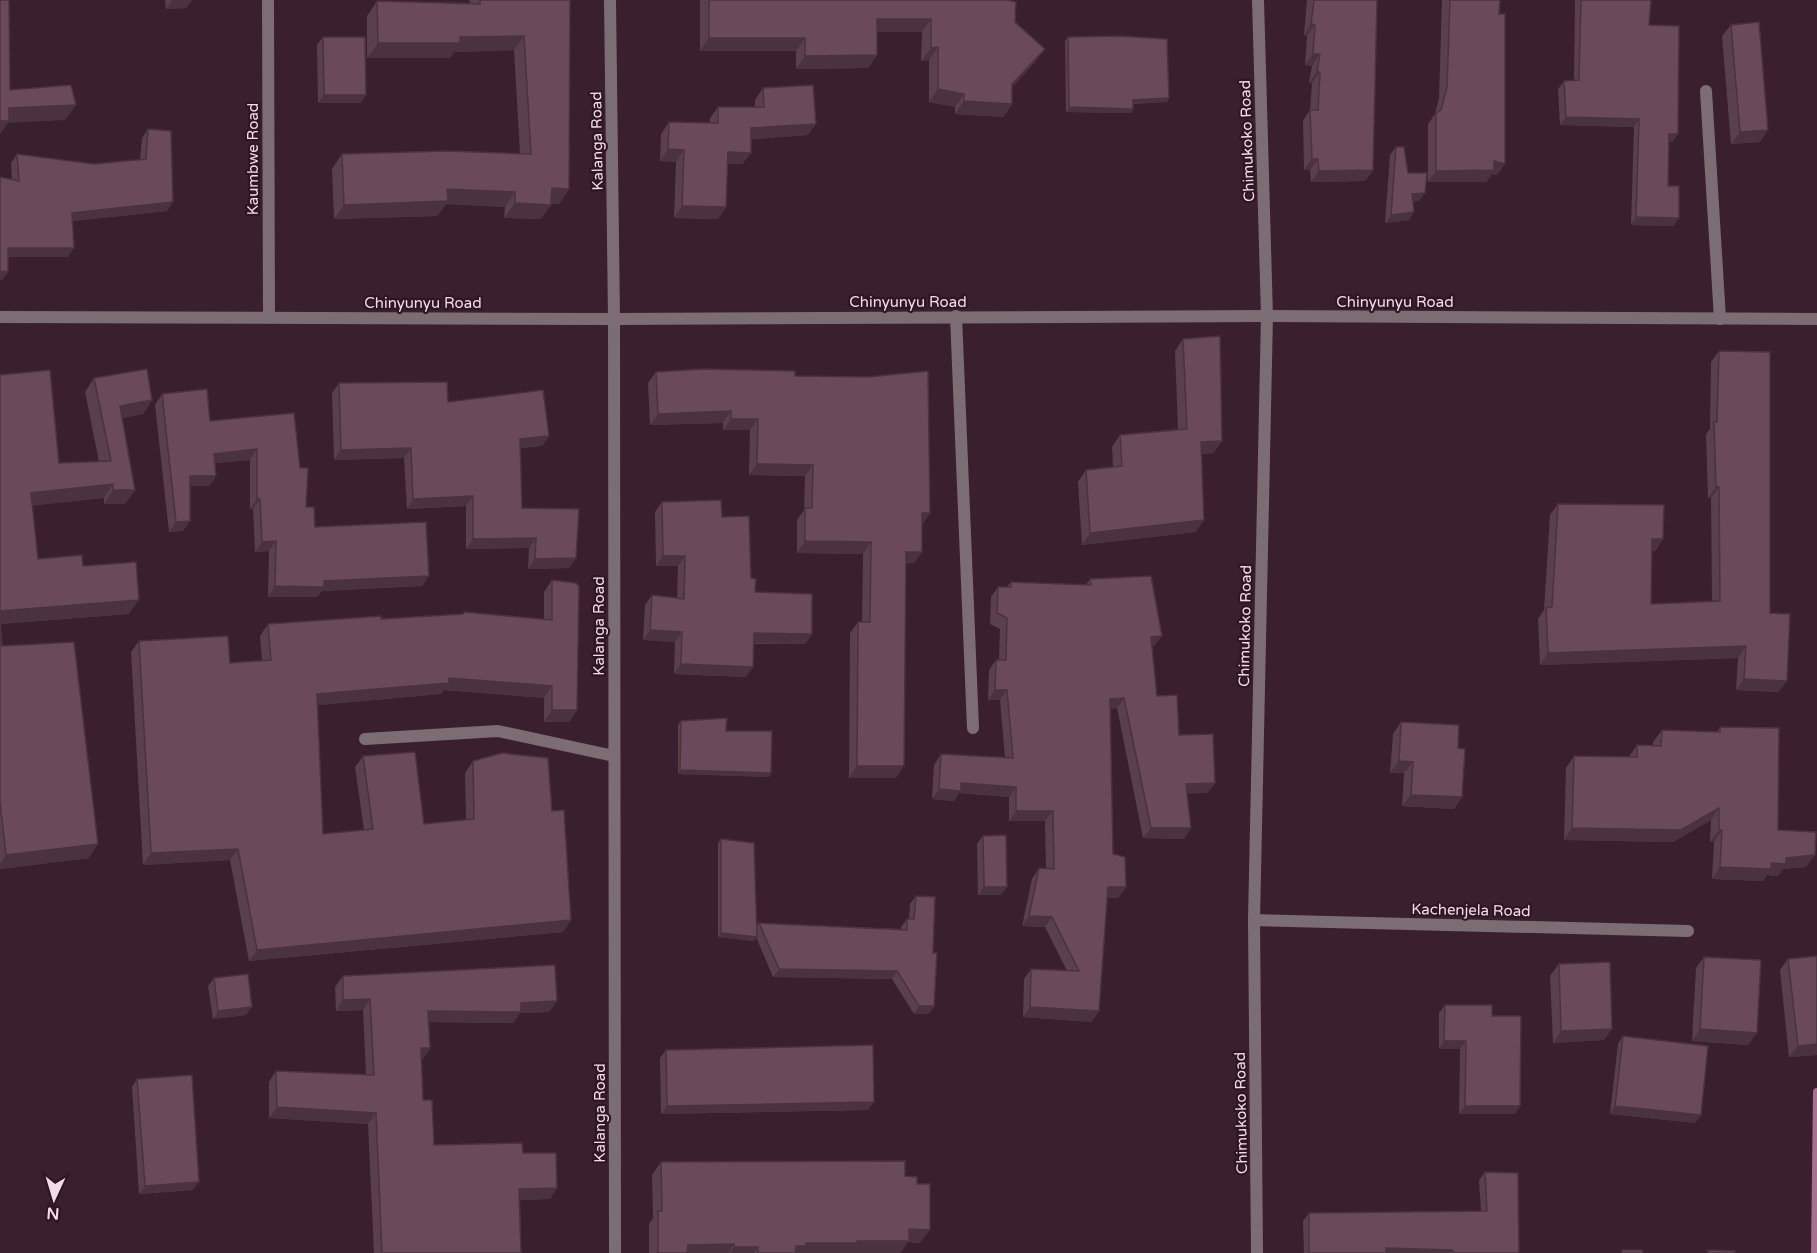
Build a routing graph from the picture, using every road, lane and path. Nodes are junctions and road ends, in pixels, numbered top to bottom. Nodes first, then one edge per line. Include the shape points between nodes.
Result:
1 (268, 0) edge
2 (610, 0) edge
3 (1258, 0) edge
4 (1706, 91) dead end
5 (956, 316) junction
6 (1267, 316) junction
7 (0, 317) edge
8 (269, 317) junction
9 (614, 319) junction
10 (1720, 319) junction
11 (1817, 319) edge
12 (973, 728) dead end
13 (365, 739) dead end
14 (614, 756) junction
15 (1254, 920) junction
16 (1688, 931) dead end
17 (615, 1253) edge
18 (1257, 1253) edge

1 - 8 street, Kaumbwe Road
2 - 9 street, Kalanga Road
3 - 6 street, Chimukoko Road
4 - 10 street
5 - 6 street, Chinyunyu Road
5 - 9 street, Chinyunyu Road
5 - 12 street
6 - 10 street, Chinyunyu Road
6 - 15 street, Chimukoko Road
7 - 8 street, Chinyunyu Road
8 - 9 street, Chinyunyu Road
9 - 14 street, Kalanga Road
10 - 11 street, Chinyunyu Road
13 - 14 street via 498,731
14 - 17 street, Kalanga Road
15 - 16 street, Kachenjela Road
15 - 18 street, Chimukoko Road

